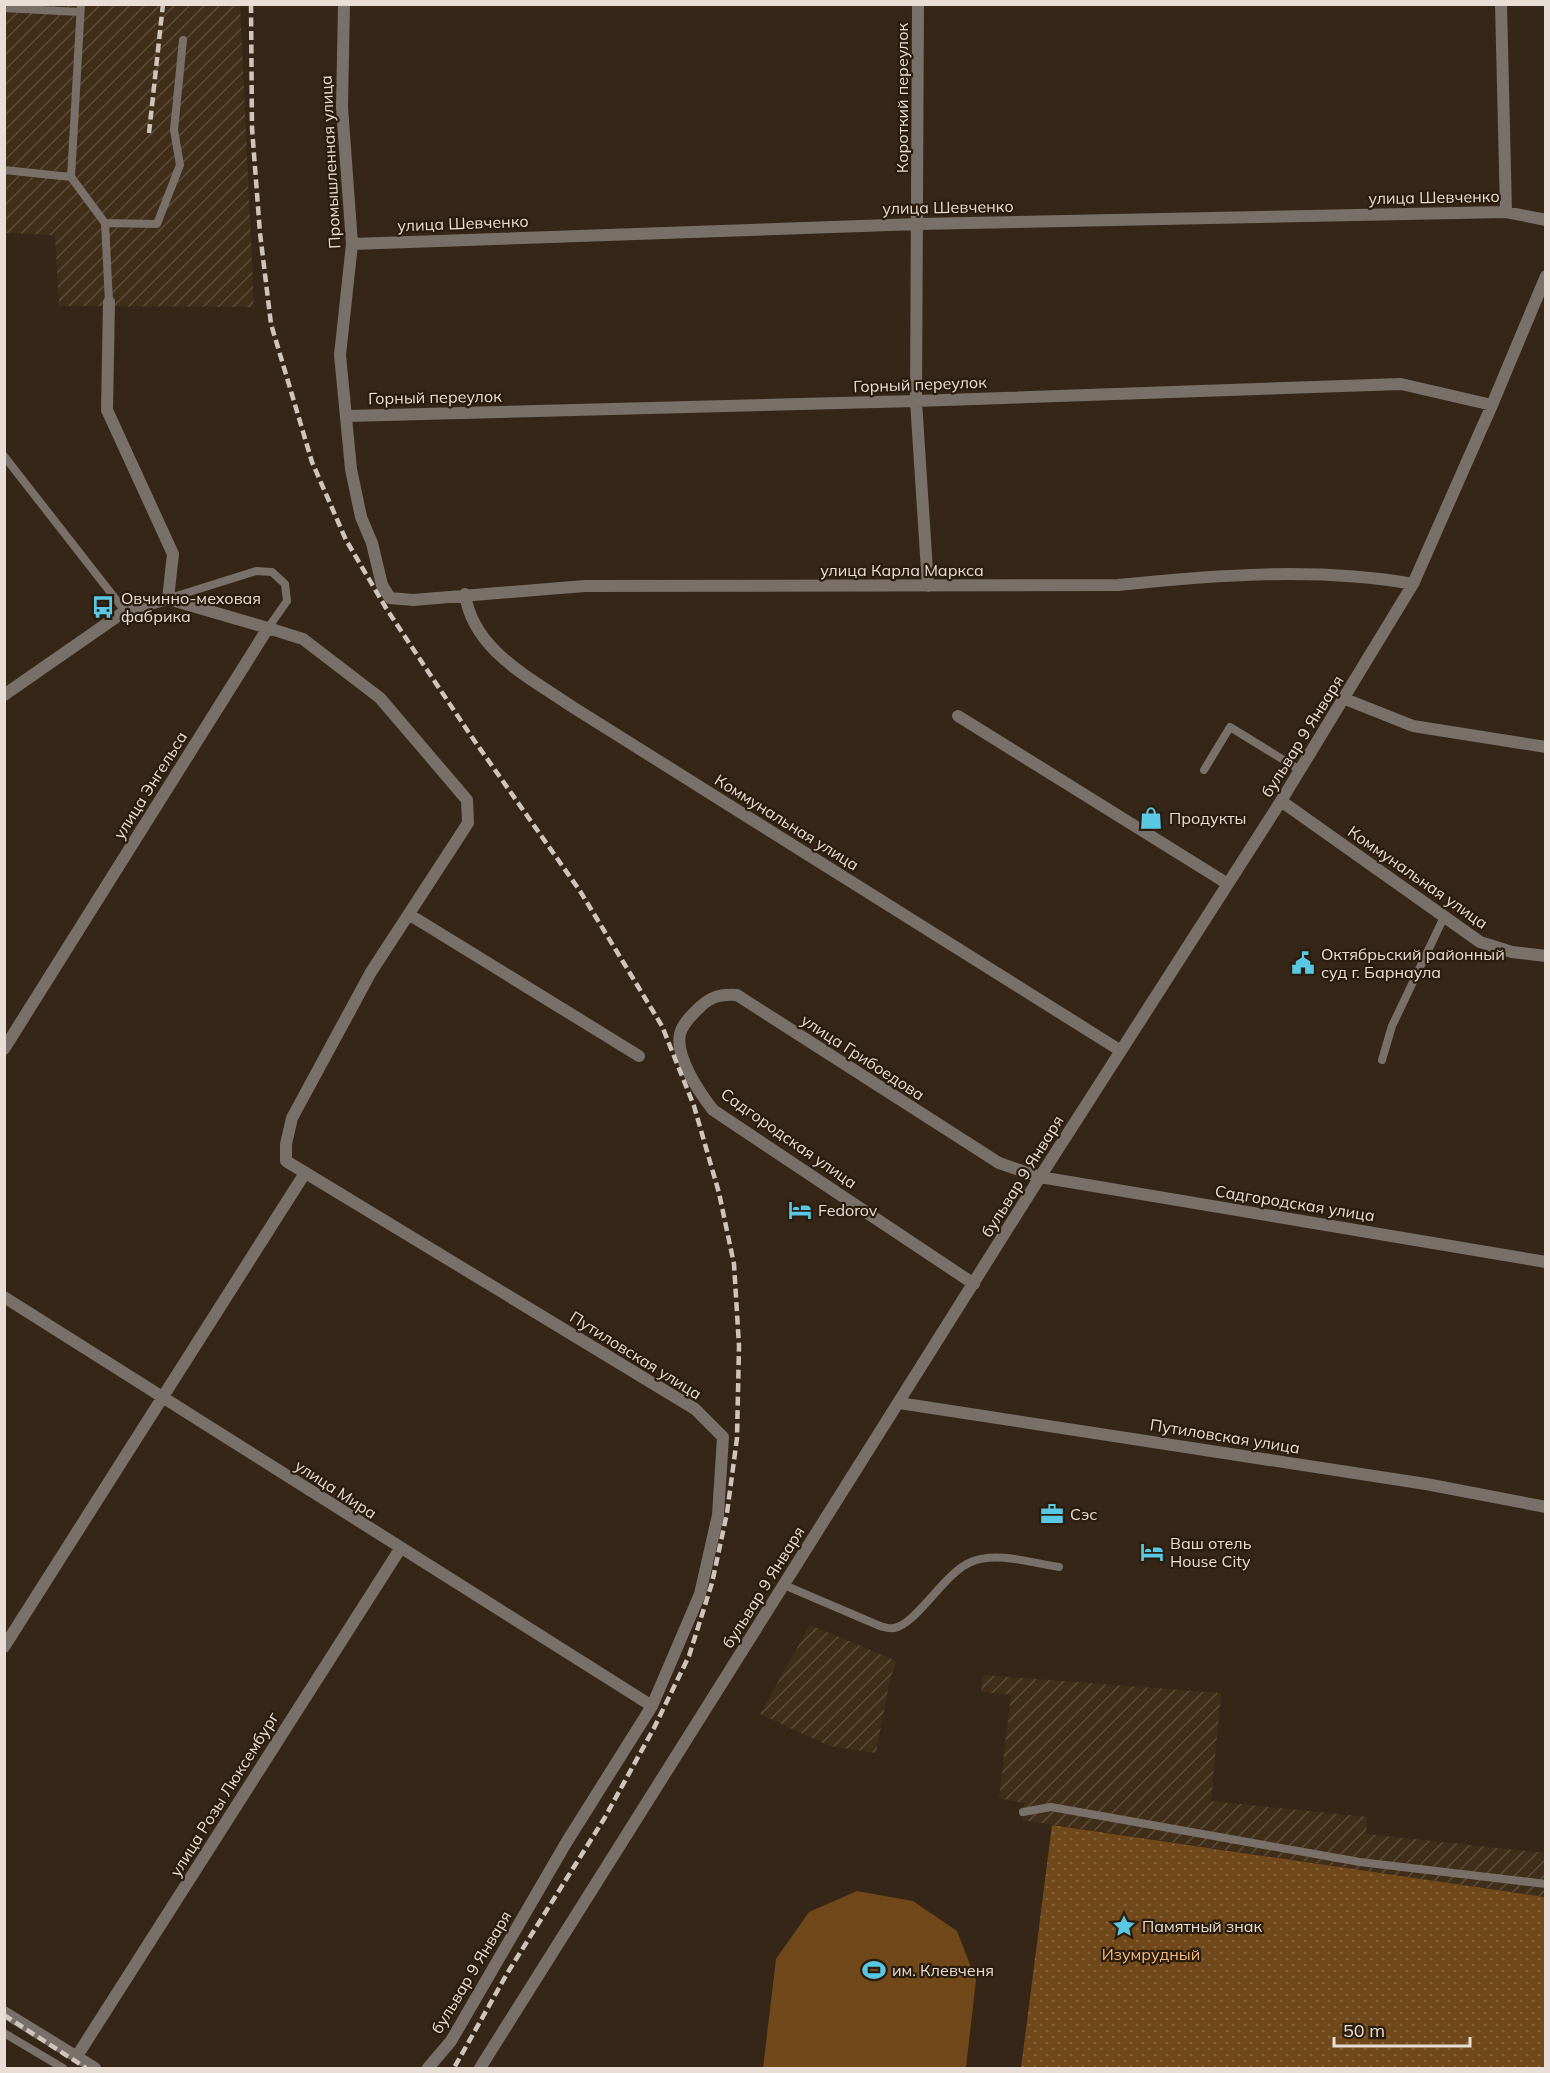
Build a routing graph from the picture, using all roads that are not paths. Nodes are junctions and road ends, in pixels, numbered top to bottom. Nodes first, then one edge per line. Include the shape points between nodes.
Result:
1 (344, 4) edge
2 (918, 4) edge
3 (1501, 4) edge
4 (4, 8) edge
5 (80, 8) edge
6 (183, 40) dead end
7 (4, 170) edge
8 (71, 177) junction
9 (1506, 212) junction
10 (1545, 220) edge
11 (105, 223) junction
12 (918, 224) junction
13 (352, 244) junction
14 (1545, 276) edge
15 (109, 302) joint
16 (916, 401) junction
17 (1492, 405) junction
18 (346, 416) junction
19 (4, 456) edge
20 (1413, 584) junction
21 (928, 586) junction
22 (465, 594) junction
23 (390, 598) joint
24 (168, 599) junction
25 (125, 611) junction
26 (268, 627) junction
27 (4, 695) edge
28 (1345, 699) junction
29 (958, 716) dead end
30 (1545, 747) edge
31 (1204, 770) dead end
32 (1300, 770) junction
33 (1281, 801) junction
34 (1228, 884) junction
35 (410, 915) junction
36 (1444, 917) junction
37 (1545, 956) edge
38 (680, 1034) joint
39 (4, 1049) edge
40 (1121, 1051) junction
41 (639, 1056) dead end
42 (1382, 1060) dead end
43 (304, 1173) junction
44 (1040, 1177) junction
45 (1545, 1262) edge
46 (974, 1284) junction
47 (4, 1297) edge
48 (162, 1397) junction
49 (899, 1403) junction
50 (1545, 1507) edge
51 (400, 1549) junction
52 (1059, 1567) dead end
53 (784, 1585) junction
54 (4, 1647) edge
55 (652, 1706) junction
56 (1023, 1812) dead end
57 (1545, 1884) edge
58 (4, 2012) edge
59 (4, 2033) edge
60 (77, 2056) junction
61 (63, 2068) edge
62 (95, 2068) edge
63 (428, 2068) edge
64 (480, 2068) edge

1 - 13 street, Промышленная улица via 342,107
2 - 12 street, Короткий переулок
3 - 9 street
4 - 5 lane
5 - 8 lane
6 - 11 lane via 174,130 180,165 157,224
7 - 8 lane
8 - 11 lane
9 - 10 street, улица Шевченко
9 - 12 street, улица Шевченко
11 - 15 lane
12 - 13 street, улица Шевченко
12 - 16 street, Короткий переулок
13 - 18 street, Промышленная улица via 340,355
14 - 17 street, бульвар 9 Января
15 - 24 street via 107,410 173,554
16 - 17 street, Горный переулок via 1401,384
16 - 18 street, Горный переулок
16 - 21 street, Короткий переулок
17 - 20 street, бульвар 9 Января
18 - 23 street, Промышленная улица via 361,517 382,585
19 - 25 lane
20 - 21 street, улица Карла Маркса via 1355,576 1200,577 1118,585
20 - 28 street, бульвар 9 Января
21 - 22 street, улица Карла Маркса via 585,586
22 - 23 street, улица Карла Маркса via 413,600
22 - 40 street, Коммунальная улица via 475,628 503,660
24 - 25 street
24 - 26 street
24 - 26 lane via 256,571 272,572 285,584 287,601
25 - 27 street
26 - 35 street via 303,639 380,698 467,800 468,824
26 - 39 street, улица Энгельса
28 - 30 street via 1413,726
28 - 32 street, бульвар 9 Января
29 - 34 street
31 - 32 lane via 1230,727
32 - 33 street, бульвар 9 Января
33 - 34 street, бульвар 9 Января
33 - 36 street, Коммунальная улица
34 - 40 street, бульвар 9 Января
35 - 41 street
35 - 43 street, Путиловская улица via 371,972 292,1118 286,1161
36 - 37 street, Коммунальная улица via 1480,942 1512,952
36 - 42 lane via 1392,1026
38 - 44 street, улица Грибоедова via 688,1018 705,1002 721,994 737,995 999,1163
38 - 46 street, Садгородская улица via 689,1072 713,1110
40 - 44 street, бульвар 9 Января
43 - 48 street
43 - 55 street, Путиловская улица via 695,1409 723,1437 718,1515 700,1594
44 - 45 street, Садгородская улица
44 - 46 street, бульвар 9 Января
46 - 49 street, бульвар 9 Января
47 - 48 street, улица Мира
48 - 51 street, улица Мира
48 - 54 street
49 - 50 street, Путиловская улица via 1426,1484
49 - 53 street, бульвар 9 Января
51 - 55 street, улица Мира
51 - 60 street, улица Розы Люксембург
52 - 53 lane via 990,1557 971,1561 955,1571 908,1620 894,1629
53 - 64 street, бульвар 9 Января
55 - 63 street, бульвар 9 Января via 566,1843 451,2041
56 - 57 lane via 1051,1807 1360,1862
58 - 60 street
59 - 61 lane
60 - 62 street

